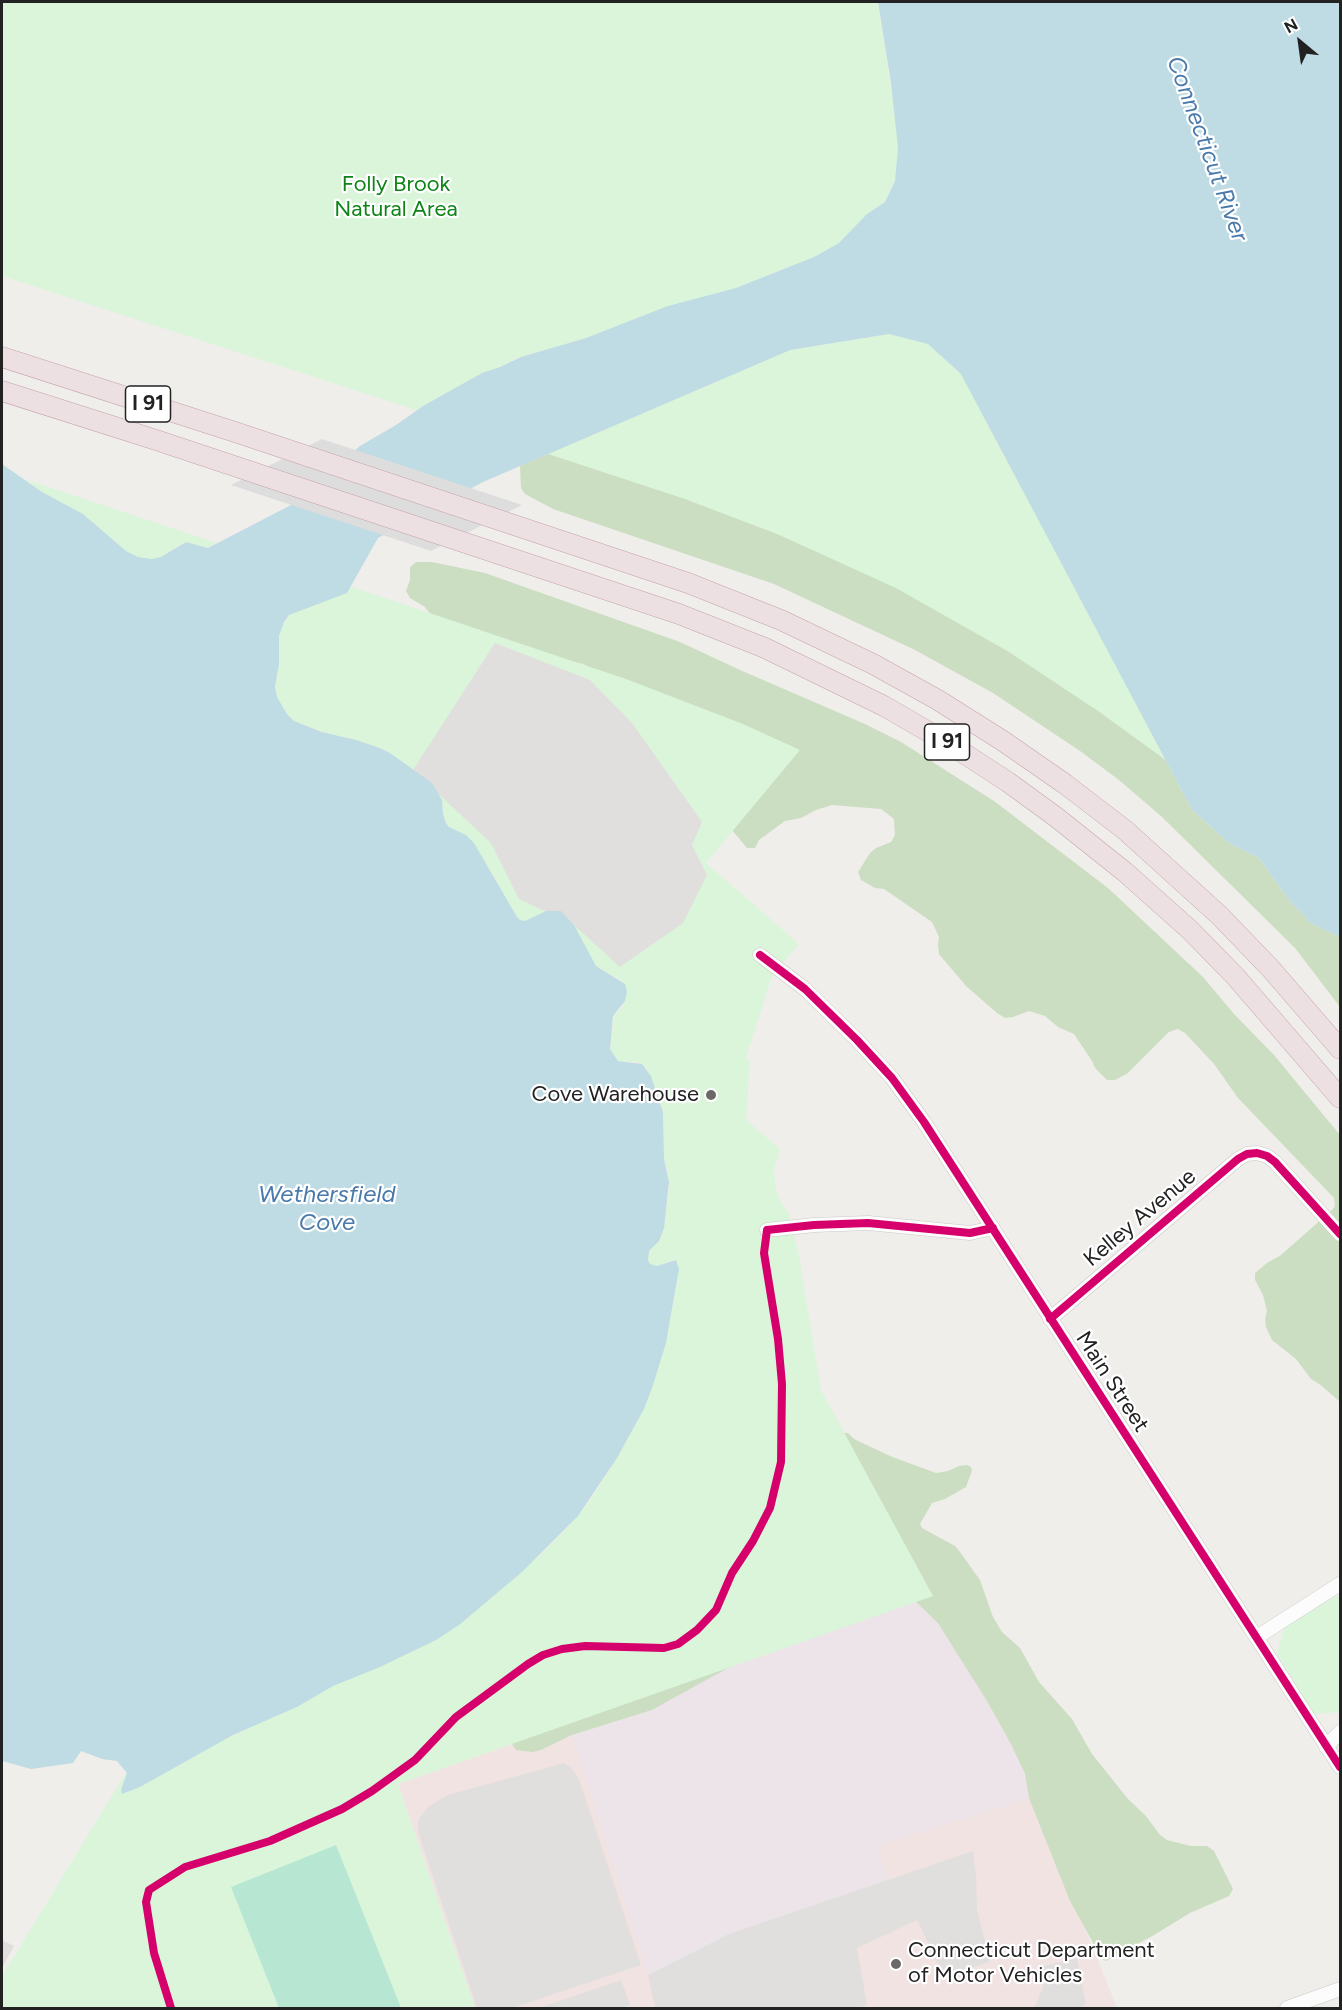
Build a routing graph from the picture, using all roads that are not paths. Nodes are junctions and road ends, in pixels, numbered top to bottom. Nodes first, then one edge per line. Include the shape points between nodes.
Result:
1 (2, 357) edge
2 (2, 391) edge
3 (760, 955) dead end
4 (1341, 1049) edge
5 (1341, 1098) edge
6 (993, 1228) junction
7 (767, 1230) dead end
8 (1341, 1234) edge
9 (1050, 1319) junction
10 (1341, 1584) edge
11 (1257, 1637) junction
12 (1341, 1732) edge
13 (1326, 1747) junction
14 (1341, 1767) edge
15 (1341, 1989) edge
16 (1287, 2008) edge

1 - 4 highway, I 91 via 664,575 758,610 858,656 960,713 1125,830 1254,950
2 - 5 highway, I 91 via 679,614 738,636 865,696 967,754 1109,859 1170,912 1255,997
3 - 6 street, Main Street via 805,989 875,1058 924,1122
6 - 7 street via 970,1233 868,1223
6 - 9 street, Main Street
8 - 9 street, Kelley Avenue via 1275,1162 1257,1153 1247,1154
9 - 11 street, Main Street
10 - 11 street
11 - 13 street, Main Street
12 - 13 street
13 - 14 street, Main Street
15 - 16 street

